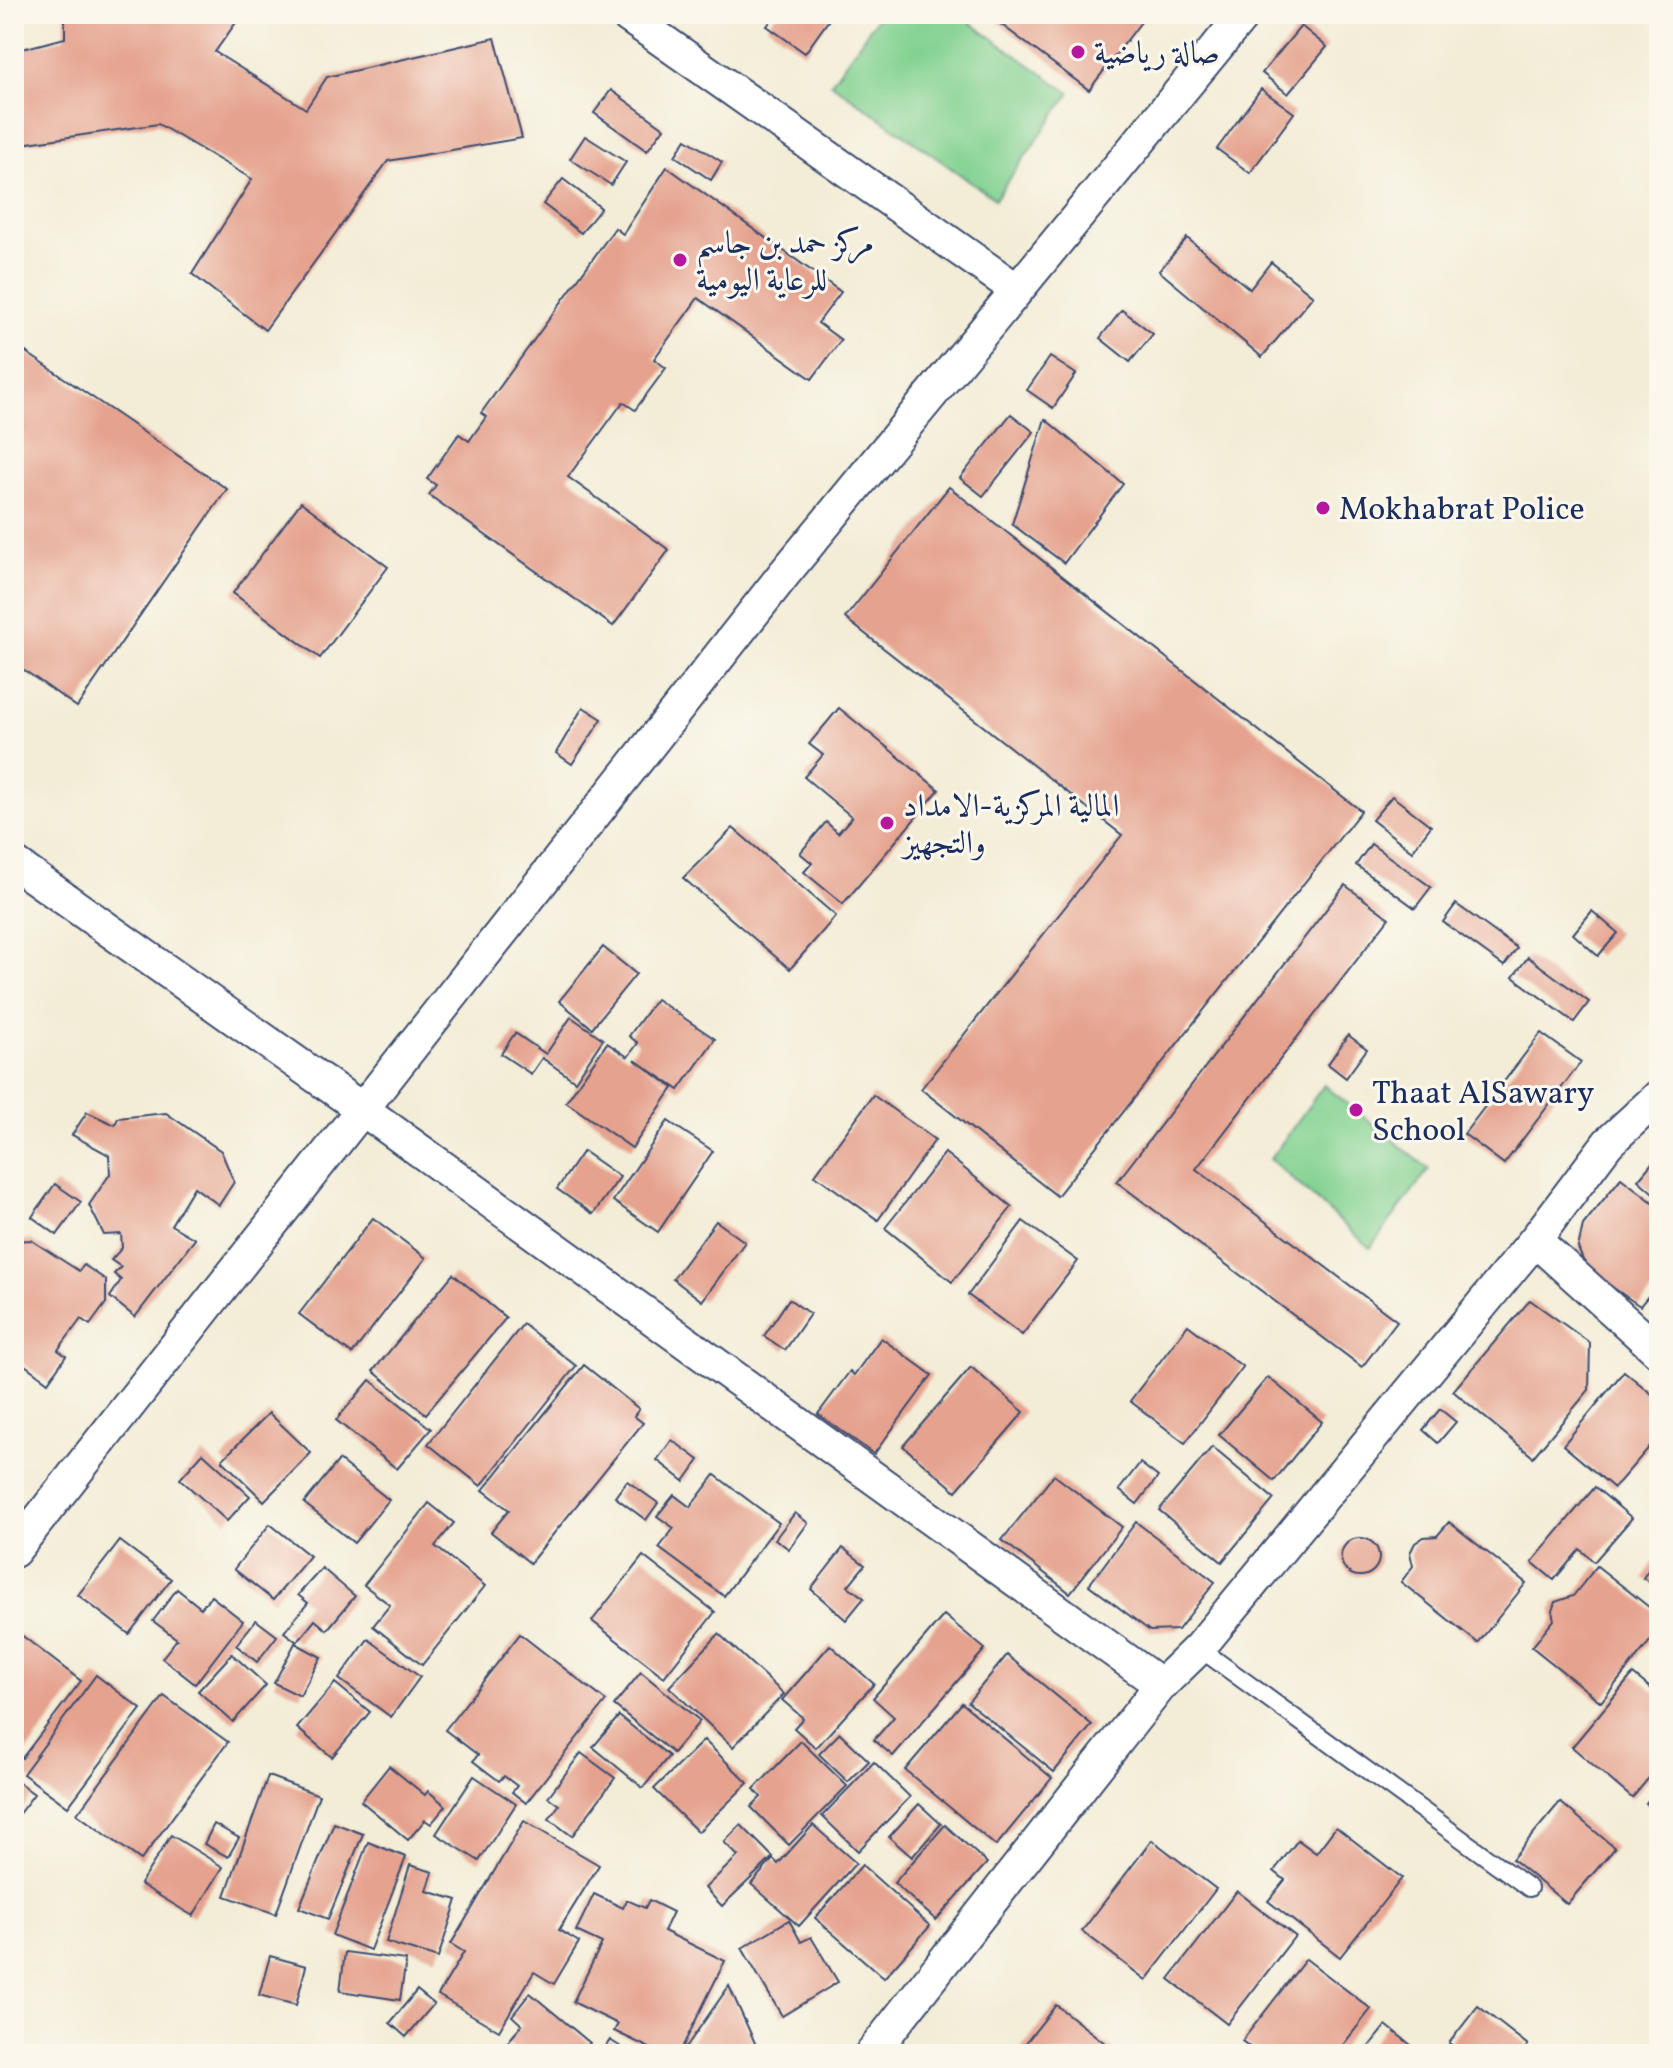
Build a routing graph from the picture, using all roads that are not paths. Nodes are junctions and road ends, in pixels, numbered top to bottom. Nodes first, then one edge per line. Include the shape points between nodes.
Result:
1 (625, 14) edge
2 (1244, 14) edge
3 (1017, 290) junction
4 (14, 863) edge
5 (1659, 1096) edge
6 (362, 1109) junction
7 (1535, 1240) junction
8 (1659, 1352) edge
9 (14, 1551) edge
10 (1199, 1648) junction
11 (1161, 1685) junction
12 (1529, 1888) dead end
13 (871, 2054) edge

1 - 3 street
2 - 3 street
3 - 6 street via 784,574
4 - 6 street
5 - 7 street via 1608,1143
6 - 9 street
6 - 11 street
7 - 8 street
7 - 10 street
10 - 11 street
10 - 12 lane
11 - 13 street

